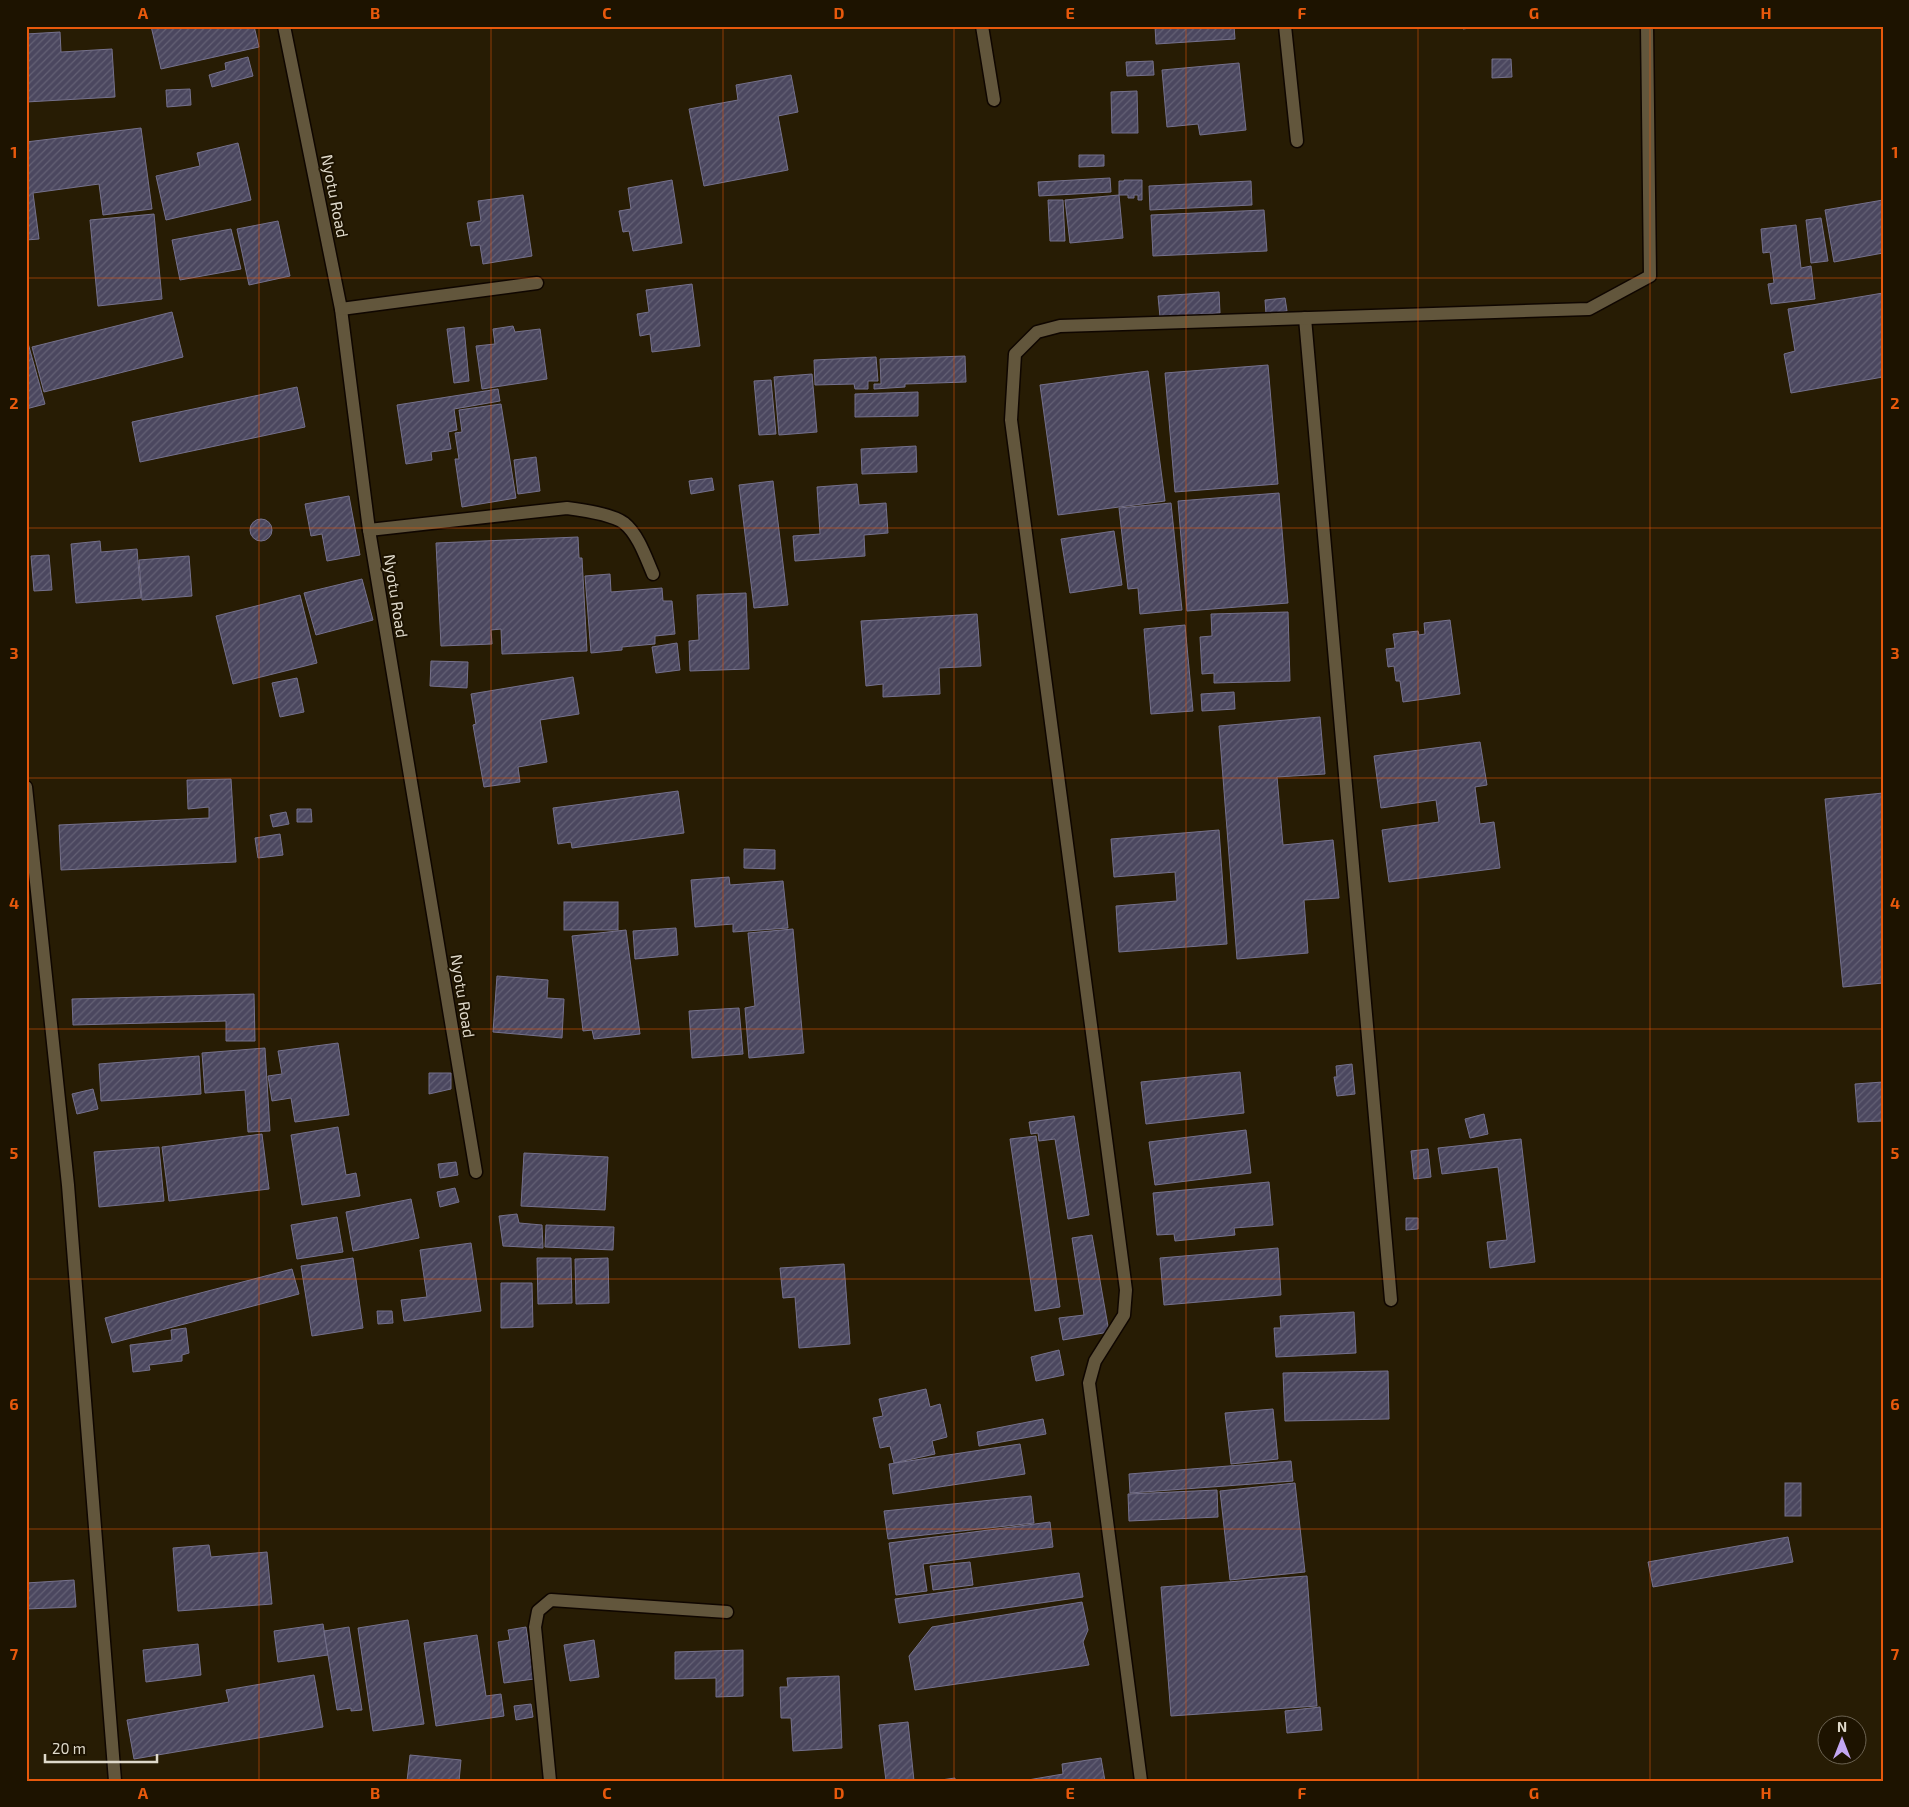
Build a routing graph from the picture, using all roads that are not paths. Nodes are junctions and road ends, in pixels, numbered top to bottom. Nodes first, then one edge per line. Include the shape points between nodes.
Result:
1 (284, 26) edge
2 (982, 26) edge
3 (1285, 26) edge
4 (1648, 26) edge
5 (994, 100) dead end
6 (1297, 141) dead end
7 (537, 282) dead end
8 (341, 309) junction
9 (1305, 318) junction
10 (369, 530) junction
11 (653, 574) dead end
12 (26, 787) edge
13 (476, 1172) dead end
14 (1391, 1300) dead end
15 (727, 1612) dead end
16 (115, 1781) edge
17 (550, 1781) edge
18 (1141, 1781) edge

1 - 8 street, Nyotu Road
2 - 5 street
3 - 6 street
4 - 9 street via 1650,276 1589,309
7 - 8 street
8 - 10 street, Nyotu Road
9 - 14 street
9 - 18 street via 1060,326 1037,332 1015,354 1011,420 1126,1290 1124,1315 1095,1361 1089,1383
10 - 11 street via 567,508 594,512 623,523 640,545
10 - 13 street, Nyotu Road
12 - 16 street via 68,1186
15 - 17 street via 551,1600 538,1611 535,1627

